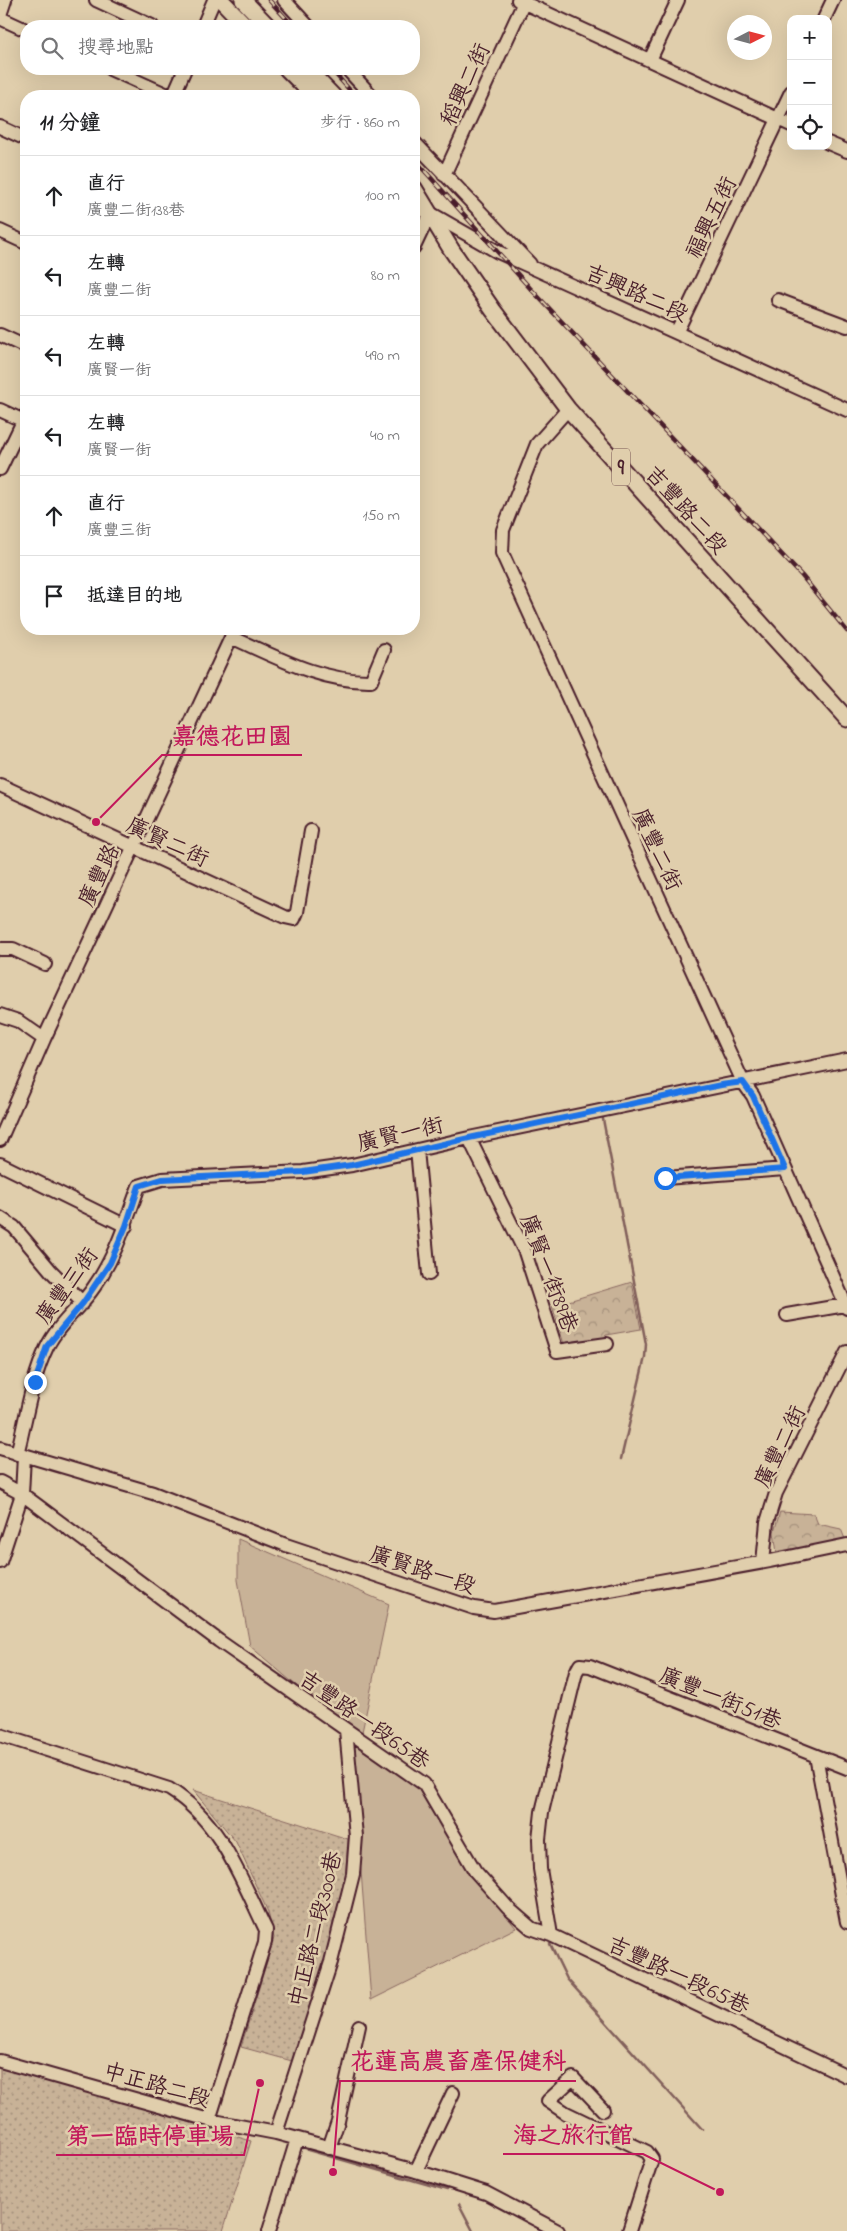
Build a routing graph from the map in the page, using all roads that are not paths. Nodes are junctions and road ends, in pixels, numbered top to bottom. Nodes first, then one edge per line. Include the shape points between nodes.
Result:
1 (5, 0) edge
2 (96, 0) edge
3 (214, 0) edge
4 (221, 0) edge
5 (244, 0) edge
6 (284, 0) edge
7 (678, 0) edge
8 (833, 0) edge
9 (522, 1) edge
10 (826, 15) edge
11 (0, 17) edge
12 (139, 20) edge
13 (206, 20) edge
14 (240, 20) edge
15 (262, 20) edge
16 (302, 20) edge
17 (20, 27) edge
18 (650, 60) junction
19 (124, 75) edge
20 (182, 75) edge
21 (293, 75) edge
22 (314, 75) edge
23 (353, 75) edge
24 (157, 90) edge
25 (174, 90) edge
26 (308, 90) edge
27 (327, 90) edge
28 (366, 90) edge
29 (787, 100) edge
30 (778, 119) junction
31 (787, 123) edge
32 (0, 127) edge
33 (20, 136) edge
34 (832, 145) edge
35 (420, 148) edge
36 (847, 152) edge
37 (444, 174) junction
38 (420, 201) edge
39 (430, 213) junction
40 (0, 230) edge
41 (420, 234) edge
42 (20, 240) edge
43 (535, 269) junction
44 (778, 300) dead end
45 (847, 326) edge
46 (677, 331) junction
47 (0, 335) edge
48 (20, 344) edge
49 (568, 409) junction
50 (0, 410) edge
51 (847, 410) edge
52 (20, 417) edge
53 (20, 429) edge
54 (0, 468) edge
55 (232, 635) edge
56 (237, 635) edge
57 (384, 650) dead end
58 (847, 719) edge
59 (0, 785) edge
60 (311, 832) dead end
61 (134, 848) junction
62 (1, 953) edge
63 (45, 964) dead end
64 (0, 1015) edge
65 (44, 1039) junction
66 (847, 1060) edge
67 (743, 1082) junction
68 (469, 1138) junction
69 (0, 1140) edge
70 (417, 1150) junction
71 (0, 1164) edge
72 (785, 1169) junction
73 (665, 1178) dead end
74 (0, 1218) edge
75 (126, 1226) junction
76 (429, 1274) dead end
77 (83, 1303) junction
78 (846, 1307) edge
79 (787, 1315) dead end
80 (607, 1344) dead end
81 (847, 1352) edge
82 (0, 1448) edge
83 (21, 1455) junction
84 (0, 1482) edge
85 (22, 1494) junction
86 (847, 1545) edge
87 (0, 1562) edge
88 (764, 1562) junction
89 (346, 1730) junction
90 (0, 1735) edge
91 (816, 1756) junction
92 (847, 1768) edge
93 (847, 1922) edge
94 (551, 1935) junction
95 (359, 2026) dead end
96 (0, 2061) edge
97 (847, 2076) edge
98 (453, 2093) dead end
99 (603, 2110) dead end
100 (209, 2120) junction
101 (276, 2133) junction
102 (297, 2139) junction
103 (329, 2148) junction
104 (416, 2171) junction
105 (269, 2231) edge
106 (558, 2231) edge
107 (629, 2231) edge

1 - 11 street
2 - 12 street
3 - 13 street
4 - 14 main road
5 - 15 main road
6 - 16 street
7 - 18 street
8 - 10 street
9 - 18 street
9 - 37 street, 稻興二街
11 - 17 street
18 - 30 street
19 - 24 street
20 - 25 street
21 - 26 main road
22 - 27 main road
23 - 28 street
29 - 30 street, 福興五街
30 - 31 street
30 - 46 street, 福興五街
32 - 33 street
34 - 36 street
35 - 37 street
37 - 43 street
38 - 39 main road, 吉豐路二段 / 9
39 - 41 street
39 - 43 street, 吉興路二段
39 - 49 main road, 吉豐路二段 / 9 via 493,310
40 - 42 street
43 - 46 street, 吉興路二段
44 - 45 street
46 - 51 street, 吉興路二段
47 - 48 street
49 - 58 main road, 吉豐路二段 / 9
49 - 67 street, 廣豐二街 via 537,444 503,530 502,553
50 - 52 street
53 - 54 street
55 - 61 street, 廣豐路
56 - 57 street via 323,676 352,682 371,681
59 - 61 street, 廣賢二街
60 - 61 street, 廣賢二街 via 294,919
61 - 65 street, 廣豐路
62 - 63 street via 13,949
64 - 65 street
65 - 69 street, 廣豐路
66 - 67 street, 廣賢一街
67 - 68 street, 廣賢一街
67 - 72 street, 廣豐二街 via 753,1096
68 - 70 street, 廣賢一街
68 - 80 street, 廣賢一街89巷 via 525,1252 557,1351
70 - 75 street, 廣賢一街 via 320,1170 162,1179 143,1183 139,1186
70 - 76 street
71 - 75 street
72 - 73 street
72 - 78 street, 廣豐二街
74 - 77 street via 14,1227
75 - 77 street, 廣豐三街 via 110,1263
77 - 83 street, 廣豐三街 via 47,1346 35,1382
78 - 79 street
81 - 88 street, 廣豐二街 via 776,1493 766,1522
82 - 83 street, 廣賢路一段
83 - 85 street, 廣豐三街
83 - 88 street, 廣賢路一段 via 153,1493 286,1545 494,1612
84 - 85 street, 吉豐路一段65巷
85 - 87 street, 廣豐三街
85 - 89 street, 吉豐路一段65巷 via 219,1641
86 - 88 street, 廣賢路一段
89 - 94 street, 吉豐路一段65巷 via 424,1784 475,1871 531,1928
89 - 101 street, 中正路二段300巷 via 356,1836 353,1874 331,1962
90 - 100 street via 169,1789 188,1800 224,1844 266,1930
91 - 92 street, 廣豐一街51巷
91 - 93 street
91 - 94 street, 廣豐一街51巷 via 590,1666 580,1665 540,1830 540,1869
94 - 97 street, 吉豐路一段65巷
95 - 103 street
96 - 100 street, 中正路二段
98 - 104 street
99 - 107 street via 572,2078 548,2101 647,2152 652,2159
100 - 101 street, 中正路二段
101 - 102 street, 中正路二段
102 - 103 street, 中正路二段
102 - 105 street
103 - 104 street, 中正路二段
104 - 106 street, 中正路二段 via 486,2193

